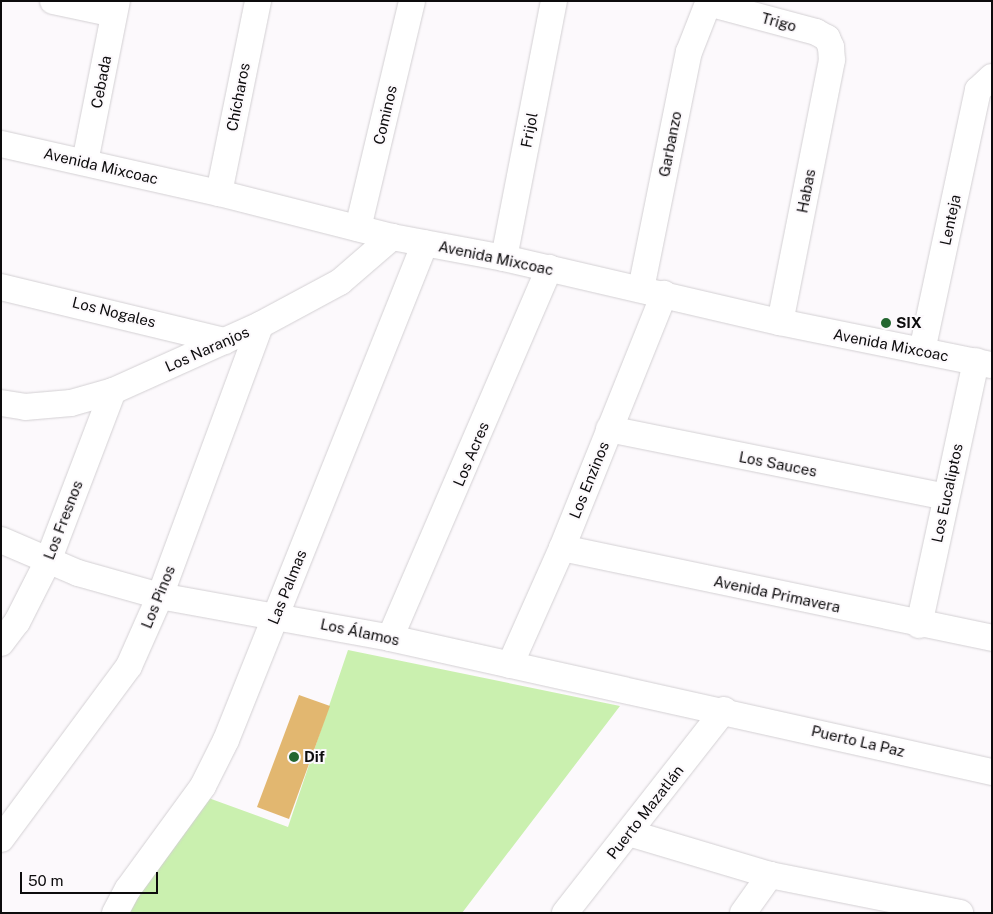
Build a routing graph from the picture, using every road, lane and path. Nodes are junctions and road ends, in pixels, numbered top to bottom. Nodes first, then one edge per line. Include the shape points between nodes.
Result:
1 (53, 1) edge
2 (258, 1) edge
3 (412, 1) edge
4 (554, 1) edge
5 (709, 2) edge
6 (115, 7) edge
7 (832, 60) joint
8 (985, 83) edge
9 (1, 144) edge
10 (85, 162) junction
11 (219, 193) junction
12 (358, 228) junction
13 (392, 237) junction
14 (425, 243) junction
15 (504, 258) junction
16 (548, 268) junction
17 (1, 287) edge
18 (652, 291) junction
19 (780, 322) junction
20 (260, 325) junction
21 (225, 341) junction
22 (922, 351) junction
23 (984, 363) edge
24 (113, 391) junction
25 (1, 403) edge
26 (610, 430) junction
27 (946, 497) junction
28 (1, 540) edge
29 (562, 548) junction
30 (48, 561) junction
31 (160, 596) junction
32 (276, 615) junction
33 (919, 625) junction
34 (390, 638) junction
35 (992, 638) edge
36 (1, 644) edge
37 (510, 665) junction
38 (724, 710) junction
39 (992, 772) edge
40 (629, 833) junction
41 (1, 839) edge
42 (770, 875) junction
43 (115, 913) edge
44 (566, 913) edge
45 (743, 913) edge
46 (960, 913) edge

1 - 6 street
2 - 11 street, Chícharos
3 - 12 street, Cominos
4 - 15 street, Frijol
5 - 7 street, Trigo via 816,32 827,38
5 - 18 street, Garbanzo via 689,52
6 - 10 street, Cebada
7 - 19 street, Habas
8 - 22 street, Lenteja
9 - 10 street, Avenida Mixcoac
10 - 11 street, Avenida Mixcoac
11 - 12 street, Avenida Mixcoac
12 - 13 street, Avenida Mixcoac
13 - 14 street, Avenida Mixcoac
13 - 20 street, Los Naranjos via 340,282
14 - 15 street, Avenida Mixcoac
14 - 32 street, Las Palmas
15 - 16 street, Avenida Mixcoac
16 - 18 street, Avenida Mixcoac
16 - 34 street, Los Acres
17 - 21 street, Los Nogales
18 - 19 street, Avenida Mixcoac
18 - 26 street, Los Enzinos
19 - 22 street, Avenida Mixcoac
20 - 21 street, Los Naranjos
20 - 31 street, Los Pinos
21 - 24 street, Los Naranjos
22 - 23 street, Avenida Mixcoac
23 - 27 street, Los Eucaliptos
24 - 25 street, Los Naranjos via 71,403 25,407
24 - 30 street, Los Fresnos
26 - 27 street, Los Sauces
26 - 29 street, Los Enzinos
27 - 33 street, Los Eucaliptos
28 - 30 street, Los Álamos
29 - 33 street, Avenida Primavera
29 - 37 street, Los Enzinos
30 - 31 street, Los Álamos
30 - 36 street, Los Fresnos via 17,622
31 - 32 street, Los Álamos
31 - 41 street, Los Pinos via 129,666
32 - 34 street, Los Álamos
32 - 43 street, Las Palmas via 226,740 203,786 128,889
33 - 35 street, Avenida Primavera
34 - 37 street, Los Álamos
37 - 38 street, Los Álamos
38 - 39 street, Puerto La Paz
38 - 40 street, Puerto Mazatlán
40 - 42 street
40 - 44 street, Puerto Mazatlán
42 - 45 street
42 - 46 street

